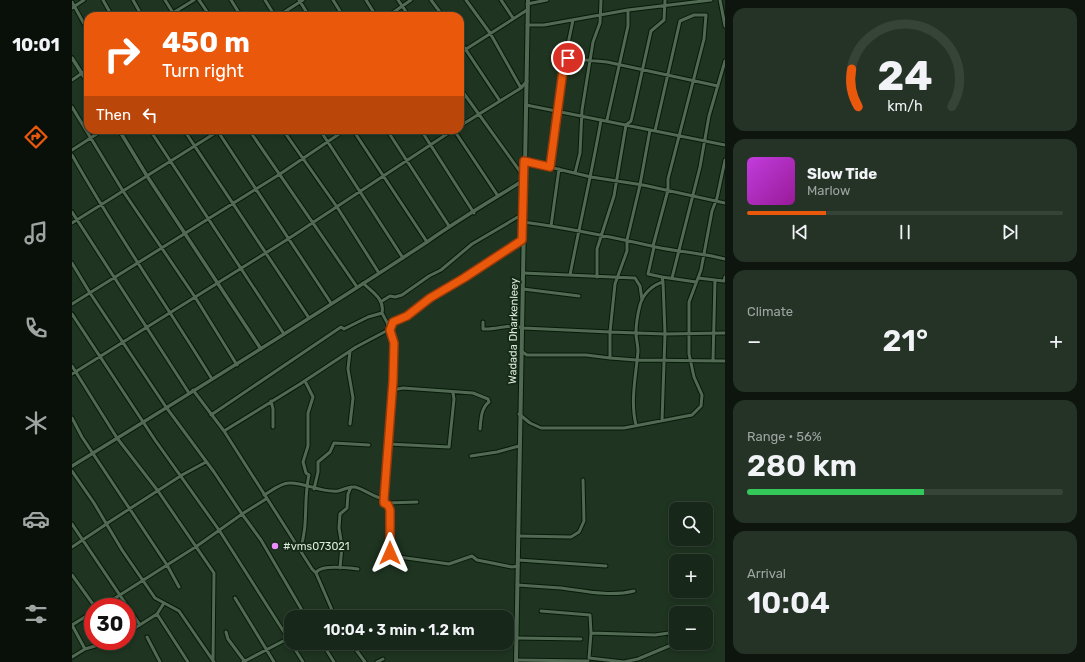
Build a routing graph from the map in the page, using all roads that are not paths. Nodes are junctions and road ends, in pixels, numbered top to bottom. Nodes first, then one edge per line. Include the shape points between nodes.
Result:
1 (84, 0) edge
2 (103, 0) edge
3 (133, 0) edge
4 (165, 0) edge
5 (194, 0) edge
6 (199, 0) edge
7 (231, 0) edge
8 (264, 0) edge
9 (301, 0) edge
10 (333, 0) edge
11 (366, 0) edge
12 (398, 0) edge
13 (412, 0) edge
14 (431, 0) edge
15 (466, 0) edge
16 (501, 0) edge
17 (547, 0) edge
18 (601, 0) edge
19 (665, 0) edge
20 (711, 0) edge
21 (720, 0) edge
22 (72, 2) edge
23 (527, 2) edge
24 (665, 5) junction
25 (402, 6) junction
26 (73, 7) edge
27 (527, 10) junction
28 (628, 10) junction
29 (110, 12) edge
30 (140, 12) edge
31 (173, 12) edge
32 (177, 12) edge
33 (207, 12) edge
34 (239, 12) edge
35 (274, 12) edge
36 (283, 12) edge
37 (307, 12) edge
38 (340, 12) edge
39 (374, 12) edge
40 (394, 12) edge
41 (406, 12) edge
42 (440, 12) edge
43 (600, 15) junction
44 (513, 18) junction
45 (573, 20) junction
46 (84, 25) edge
47 (527, 25) junction
48 (725, 26) edge
49 (490, 33) junction
50 (464, 46) edge
51 (466, 49) junction
52 (72, 58) edge
53 (565, 58) junction
54 (590, 60) junction
55 (725, 61) edge
56 (620, 65) junction
57 (642, 71) junction
58 (82, 74) junction
59 (666, 76) junction
60 (84, 77) edge
61 (72, 80) edge
62 (527, 81) junction
63 (693, 82) junction
64 (718, 86) junction
65 (521, 88) junction
66 (464, 94) edge
67 (500, 101) junction
68 (526, 105) junction
69 (72, 107) edge
70 (558, 111) junction
71 (478, 115) junction
72 (582, 117) junction
73 (601, 120) junction
74 (607, 120) junction
75 (464, 124) edge
76 (626, 126) junction
77 (84, 127) edge
78 (653, 131) junction
79 (89, 134) edge
80 (97, 134) edge
81 (121, 134) edge
82 (153, 134) edge
83 (187, 134) edge
84 (213, 134) edge
85 (220, 134) edge
86 (252, 134) edge
87 (286, 134) edge
88 (323, 134) edge
89 (339, 134) edge
90 (356, 134) edge
91 (391, 134) edge
92 (424, 134) edge
93 (447, 134) edge
94 (456, 134) edge
95 (680, 135) junction
96 (91, 138) junction
97 (704, 140) junction
98 (328, 142) junction
99 (194, 145) junction
100 (431, 145) junction
101 (725, 145) edge
102 (72, 150) edge
103 (72, 155) edge
104 (303, 160) junction
105 (408, 160) junction
106 (725, 160) edge
107 (171, 161) junction
108 (524, 161) junction
109 (550, 167) junction
110 (559, 169) junction
111 (575, 173) junction
112 (280, 174) junction
113 (147, 176) junction
114 (385, 176) junction
115 (591, 177) junction
116 (524, 178) junction
117 (617, 181) junction
118 (640, 185) junction
119 (257, 189) junction
120 (668, 190) junction
121 (122, 191) junction
122 (360, 193) junction
123 (498, 196) junction
124 (693, 196) junction
125 (716, 201) junction
126 (234, 203) junction
127 (725, 203) edge
128 (100, 205) junction
129 (337, 207) junction
130 (72, 212) edge
131 (474, 213) junction
132 (523, 214) junction
133 (210, 218) junction
134 (76, 220) junction
135 (313, 222) junction
136 (523, 222) junction
137 (72, 223) edge
138 (449, 226) junction
139 (551, 226) junction
140 (578, 230) junction
141 (185, 234) junction
142 (603, 235) junction
143 (288, 239) junction
144 (522, 240) junction
145 (627, 240) junction
146 (428, 242) junction
147 (654, 247) junction
148 (162, 249) junction
149 (678, 251) junction
150 (265, 253) junction
151 (704, 254) junction
152 (403, 258) junction
153 (725, 259) edge
154 (72, 263) edge
155 (139, 264) junction
156 (241, 268) junction
157 (379, 273) junction
158 (523, 273) junction
159 (570, 275) junction
160 (597, 277) junction
161 (618, 277) junction
162 (662, 277) junction
163 (725, 277) edge
164 (672, 278) junction
165 (698, 278) junction
166 (114, 279) junction
167 (715, 280) junction
168 (663, 282) junction
169 (696, 282) junction
170 (724, 282) edge
171 (219, 283) junction
172 (363, 283) junction
173 (356, 287) junction
174 (523, 289) junction
175 (90, 293) junction
176 (579, 296) dead end
177 (195, 297) junction
178 (642, 300) junction
179 (382, 301) junction
180 (331, 303) junction
181 (72, 304) edge
182 (171, 312) junction
183 (382, 313) junction
184 (72, 314) edge
185 (308, 318) junction
186 (483, 322) dead end
187 (147, 327) junction
188 (523, 328) junction
189 (390, 330) junction
190 (610, 332) junction
191 (636, 333) junction
192 (714, 333) junction
193 (725, 333) edge
194 (284, 334) junction
195 (665, 334) junction
196 (689, 334) junction
197 (123, 341) junction
198 (261, 349) junction
199 (350, 351) junction
200 (521, 351) junction
201 (100, 357) junction
202 (610, 358) junction
203 (636, 360) junction
204 (713, 360) junction
205 (663, 361) junction
206 (691, 361) junction
207 (725, 361) edge
208 (238, 365) junction
209 (72, 366) edge
210 (76, 372) junction
211 (72, 374) edge
212 (212, 380) junction
213 (305, 381) junction
214 (193, 390) junction
215 (393, 390) junction
216 (189, 393) junction
217 (453, 393) junction
218 (271, 401) junction
219 (166, 407) junction
220 (519, 414) junction
221 (211, 415) junction
222 (72, 418) edge
223 (662, 421) junction
224 (143, 422) junction
225 (350, 424) dead end
226 (636, 425) junction
227 (272, 427) dead end
228 (480, 429) dead end
229 (224, 431) junction
230 (117, 438) junction
231 (388, 444) junction
232 (369, 445) dead end
233 (519, 446) junction
234 (93, 454) junction
235 (471, 456) dead end
236 (206, 462) junction
237 (72, 466) edge
238 (72, 471) edge
239 (182, 475) junction
240 (583, 480) dead end
241 (308, 487) junction
242 (352, 487) junction
243 (314, 489) junction
244 (158, 491) junction
245 (265, 497) junction
246 (384, 501) junction
247 (416, 502) dead end
248 (130, 510) junction
249 (242, 514) junction
250 (72, 524) edge
251 (106, 524) junction
252 (219, 530) junction
253 (518, 536) junction
254 (83, 541) junction
255 (197, 546) junction
256 (72, 548) edge
257 (300, 550) junction
258 (518, 560) junction
259 (167, 565) junction
260 (518, 566) junction
261 (606, 566) dead end
262 (340, 568) junction
263 (358, 569) dead end
264 (316, 573) junction
265 (72, 575) edge
266 (143, 581) junction
267 (517, 585) junction
268 (179, 587) dead end
269 (634, 591) dead end
270 (121, 596) junction
271 (89, 598) edge
272 (117, 598) edge
273 (235, 598) dead end
274 (164, 603) junction
275 (302, 610) edge
276 (332, 610) edge
277 (541, 611) dead end
278 (156, 614) junction
279 (84, 618) edge
280 (517, 622) joint
281 (72, 625) edge
282 (140, 625) junction
283 (136, 627) edge
284 (284, 629) edge
285 (226, 632) dead end
286 (591, 633) junction
287 (669, 633) edge
288 (147, 637) dead end
289 (516, 638) junction
290 (581, 639) dead end
291 (284, 641) edge
292 (84, 646) edge
293 (669, 646) edge
294 (84, 650) edge
295 (295, 650) edge
296 (326, 650) edge
297 (356, 650) edge
298 (266, 651) junction
299 (72, 657) edge
300 (383, 658) dead end
301 (588, 660) edge
302 (214, 661) edge
303 (516, 661) edge
304 (160, 662) edge
305 (188, 662) edge
306 (244, 662) edge
307 (274, 662) edge
308 (303, 662) edge
309 (334, 662) edge
310 (365, 662) edge
311 (377, 662) edge

1 - 26 street
2 - 29 street
3 - 30 street
4 - 31 street
5 - 32 street
6 - 33 street
7 - 34 street
8 - 35 street
9 - 36 street
9 - 37 street
10 - 38 street
11 - 39 street
12 - 25 street
13 - 25 street
14 - 42 street
15 - 49 street
16 - 44 street
17 - 23 street
18 - 43 street
19 - 24 street
20 - 24 street
21 - 48 street
22 - 26 street
23 - 27 main road, Wadada Dharkenleey
24 - 28 street
24 - 57 street via 664,20 651,31
25 - 40 street
25 - 41 street
26 - 46 street
27 - 44 street
27 - 47 main road, Wadada Dharkenleey
28 - 43 street
28 - 56 street via 628,26
43 - 45 street
43 - 54 street
44 - 49 street
45 - 47 street
45 - 53 street
47 - 62 main road, Wadada Dharkenleey
49 - 51 street
49 - 65 street
50 - 51 street
51 - 67 street
52 - 58 street
53 - 54 street
53 - 70 street
54 - 56 street
54 - 72 street
55 - 64 street
56 - 57 street
56 - 74 street
57 - 59 street
57 - 76 street via 630,121
58 - 60 street
58 - 61 street
59 - 63 street
59 - 63 street via 680,21 694,15 706,16 704,39
59 - 78 street
62 - 65 street
62 - 68 main road, Wadada Dharkenleey
63 - 64 street
63 - 95 street
64 - 97 street
65 - 67 street
66 - 71 street
67 - 71 street
68 - 70 street
68 - 108 main road, Wadada Dharkenleey
69 - 77 street
70 - 72 street
70 - 109 street
71 - 75 street
71 - 116 street
72 - 73 street
72 - 111 street via 580,153
73 - 74 street
73 - 115 street
74 - 76 street
76 - 78 street
76 - 117 street
78 - 95 street
78 - 118 street
79 - 96 street
80 - 96 street
81 - 113 street
82 - 107 street
83 - 99 street
84 - 99 street
85 - 119 street
86 - 112 street
87 - 104 street
88 - 98 street
89 - 98 street
90 - 114 street
91 - 105 street
92 - 100 street
93 - 100 street
94 - 123 street
95 - 97 street
95 - 120 street via 668,178
96 - 102 street
96 - 121 street
97 - 101 street
97 - 124 street
98 - 104 street
98 - 122 street
99 - 107 street
99 - 126 street
100 - 105 street
100 - 131 street
103 - 128 street
104 - 112 street
104 - 129 street
105 - 114 street
105 - 138 street
106 - 125 street
107 - 113 street
107 - 133 street
108 - 109 street
108 - 116 main road, Wadada Dharkenleey
109 - 110 street
110 - 111 street
110 - 139 street
111 - 115 street
112 - 119 street
112 - 135 street
113 - 121 street
113 - 141 street
114 - 122 street
114 - 146 street
115 - 117 street
115 - 140 street
116 - 123 street
116 - 132 main road, Wadada Dharkenleey
117 - 118 street
117 - 142 street
118 - 120 street
118 - 145 street
119 - 126 street
119 - 143 street
120 - 124 street
120 - 147 street
121 - 128 street
121 - 148 street
122 - 129 street
122 - 152 street
123 - 131 street
124 - 125 street
124 - 149 street
125 - 127 street
125 - 151 street
126 - 133 street
126 - 150 street
128 - 134 street
128 - 155 street
129 - 135 street
129 - 157 street
130 - 134 street
131 - 138 street
132 - 136 main road, Wadada Dharkenleey
132 - 179 street via 472,244 441,270 402,295 390,296
133 - 141 street
133 - 156 street
134 - 137 street
134 - 166 street
135 - 143 street
135 - 173 street
136 - 139 street
136 - 144 main road, Wadada Dharkenleey
138 - 146 street
139 - 140 street
140 - 142 street
140 - 159 street
141 - 148 street
141 - 171 street
142 - 145 street
142 - 160 street via 598,250
143 - 150 street
143 - 180 street
144 - 158 main road, Wadada Dharkenleey
144 - 189 street via 430,298 407,316 393,322
145 - 147 street
145 - 161 street via 627,251
146 - 152 street
147 - 149 street
147 - 162 street via 648,274
148 - 155 street
148 - 177 street
149 - 151 street
149 - 164 street
150 - 156 street
150 - 185 street
151 - 153 street
151 - 165 street
152 - 157 street
154 - 175 street
155 - 166 street
155 - 182 street
156 - 171 street
156 - 194 street
157 - 172 street
158 - 159 street
158 - 174 main road, Wadada Dharkenleey
159 - 160 street
160 - 161 street
161 - 178 street via 637,280
161 - 190 street via 614,284
162 - 164 street
162 - 168 street
163 - 170 street
164 - 169 street
165 - 167 street
165 - 169 street
166 - 175 street
166 - 187 street
167 - 170 street
167 - 192 street
168 - 178 street via 656,284
168 - 195 street
169 - 196 street via 689,298
171 - 177 street
171 - 198 street
172 - 173 street
172 - 179 street
173 - 180 street
174 - 176 street
174 - 188 main road, Wadada Dharkenleey
175 - 181 street
175 - 197 street
177 - 182 street
177 - 208 street
178 - 191 street
179 - 183 street
180 - 185 street
182 - 187 street
182 - 212 street
183 - 189 street
183 - 221 street via 368,317 344,330 341,327
184 - 201 street
185 - 194 street
186 - 188 street via 483,329 498,330 503,326 515,325
187 - 197 street
187 - 216 street
188 - 190 street
188 - 200 main road, Wadada Dharkenleey
189 - 199 street
189 - 215 street via 394,343
190 - 191 street
190 - 202 street
191 - 195 street
191 - 203 street
192 - 193 street
192 - 196 street
192 - 204 street
194 - 198 street
195 - 196 street
195 - 205 street
196 - 206 street
197 - 201 street
197 - 219 street
198 - 208 street
199 - 213 street
199 - 225 street via 348,369 353,398
200 - 202 street via 527,355 539,356 586,355
200 - 220 main road, Wadada Dharkenleey
201 - 210 street
201 - 224 street
202 - 203 street
203 - 205 street
203 - 226 street via 636,384 632,400
204 - 206 street
204 - 207 street
205 - 206 street
205 - 223 street
206 - 223 street via 702,395 701,406 692,415
208 - 212 street
209 - 210 street
210 - 211 street
210 - 230 street
212 - 214 street
213 - 218 street
213 - 241 street via 313,397 308,413 308,446 303,462 309,475
214 - 216 street
214 - 221 street
215 - 217 street via 403,388
215 - 231 street
216 - 219 street
217 - 228 street via 473,393 488,399 489,402 482,413
217 - 231 street via 449,447
218 - 227 street
218 - 229 street
219 - 224 street
219 - 236 street
220 - 226 street via 541,428 624,428
220 - 233 main road, Wadada Dharkenleey
221 - 229 street
222 - 234 street
223 - 226 street
224 - 230 street
224 - 239 street
229 - 245 street
230 - 234 street
230 - 244 street
231 - 246 street
232 - 243 street via 334,443 330,452 318,462
233 - 235 street
233 - 253 main road, Wadada Dharkenleey
234 - 237 street
234 - 248 street
236 - 239 street
236 - 249 street
238 - 251 street
239 - 244 street
239 - 252 street
240 - 253 street via 584,521 579,532 571,537
241 - 243 street
241 - 245 street via 288,483
241 - 257 street via 306,525
242 - 243 street via 337,491
242 - 246 street
242 - 262 street via 348,494 347,508 340,514
244 - 248 street
244 - 255 street
245 - 249 street
245 - 257 street
246 - 247 street
246 - 260 street via 390,510 392,556 449,564 472,556 477,560
248 - 251 street
248 - 259 street
249 - 252 street
249 - 275 street via 261,540
250 - 254 street
251 - 254 street
251 - 266 street
252 - 255 street
252 - 284 street
253 - 258 main road, Wadada Dharkenleey
254 - 256 street
254 - 270 street
255 - 259 street
255 - 302 street via 215,577
257 - 264 street
258 - 260 main road, Wadada Dharkenleey
258 - 261 street
259 - 266 street
259 - 268 street
260 - 267 main road, Wadada Dharkenleey
262 - 263 street
262 - 264 street via 321,569
264 - 276 street
265 - 271 street
266 - 270 street
266 - 274 street via 155,598
267 - 269 street via 562,588 579,592 624,594
267 - 280 main road, Wadada Dharkenleey
270 - 272 street
270 - 282 street
273 - 298 street
274 - 278 street
274 - 302 street via 179,611
277 - 286 street via 590,614
278 - 282 street
278 - 305 street
279 - 281 street
280 - 289 main road, Wadada Dharkenleey
281 - 292 street
282 - 283 street
285 - 306 street
286 - 287 street
286 - 301 street
288 - 304 street
289 - 290 street
289 - 303 main road, Wadada Dharkenleey
291 - 298 street
293 - 301 street via 624,662
294 - 299 street
295 - 308 street
296 - 309 street
297 - 310 street
298 - 306 street
298 - 307 street
300 - 311 street
301 - 303 street

